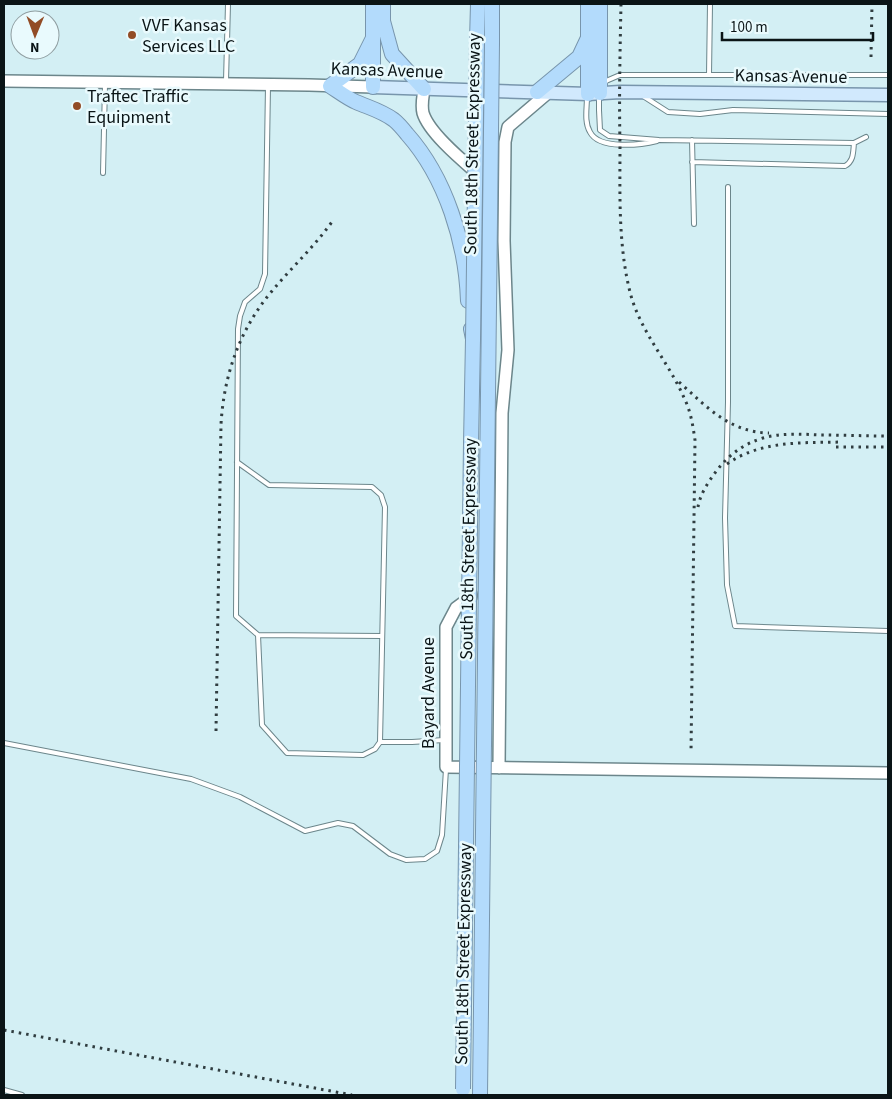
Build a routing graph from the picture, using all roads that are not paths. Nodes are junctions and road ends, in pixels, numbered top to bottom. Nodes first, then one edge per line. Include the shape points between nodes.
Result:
1 (228, 4) edge
2 (373, 4) edge
3 (383, 4) edge
4 (478, 4) edge
5 (492, 4) edge
6 (588, 4) edge
7 (600, 4) edge
8 (710, 4) edge
9 (373, 38) junction
10 (587, 40) junction
11 (709, 75) junction
12 (888, 76) edge
13 (4, 81) edge
14 (105, 82) junction
15 (226, 84) junction
16 (268, 84) junction
17 (330, 86) junction
18 (373, 88) junction
19 (424, 89) junction
20 (543, 92) junction
21 (637, 92) junction
22 (594, 93) junction
23 (888, 95) edge
24 (888, 114) edge
25 (866, 137) dead end
26 (659, 140) junction
27 (692, 140) junction
28 (854, 142) junction
29 (692, 162) junction
30 (103, 173) dead end
31 (728, 187) dead end
32 (694, 224) dead end
33 (473, 339) junction
34 (238, 462) junction
35 (888, 631) edge
36 (258, 635) junction
37 (382, 636) junction
38 (446, 739) junction
39 (380, 742) junction
40 (4, 743) edge
41 (446, 767) junction
42 (499, 768) junction
43 (888, 772) edge
44 (4, 1090) edge
45 (462, 1093) edge
46 (22, 1095) edge
47 (480, 1095) edge

1 - 15 lane
2 - 9 highway
3 - 19 highway via 383,21 392,54
4 - 33 highway, South 18th Street Expressway, bridge
5 - 47 highway, South 18th Street Expressway, bridge
6 - 10 highway
7 - 22 highway
8 - 11 lane
9 - 17 highway via 360,64
9 - 18 highway
10 - 20 highway via 579,57
10 - 22 highway
11 - 12 lane
11 - 22 lane via 620,75 606,81
13 - 14 street, Kansas Avenue
14 - 15 street, Kansas Avenue
14 - 30 lane
15 - 16 street, Kansas Avenue
16 - 17 street, Kansas Avenue
16 - 34 lane via 265,274 260,290 245,302 238,329
17 - 18 street, Kansas Avenue
17 - 33 highway, bridge via 396,121 424,155 448,204 466,269 468,320
18 - 19 main road, Kansas Avenue
19 - 20 main road, Kansas Avenue
19 - 38 street, Bayard Avenue via 424,116 439,137 479,176 471,597 456,608 446,627
20 - 22 main road, Kansas Avenue
20 - 42 street via 508,127 505,142 508,350 502,412
21 - 22 main road, Kansas Avenue
21 - 23 main road, Kansas Avenue
21 - 24 lane via 668,112 700,114 733,110
22 - 26 lane via 603,133
22 - 26 lane via 587,124 590,133 600,142 645,144
25 - 28 lane
26 - 27 lane
27 - 28 lane
27 - 29 lane
28 - 29 lane via 852,159 845,166
29 - 32 lane
31 - 35 lane via 725,518 727,585 735,626
33 - 45 highway, South 18th Street Expressway, bridge
34 - 36 lane via 236,616
34 - 37 lane via 269,484 372,487 381,495 385,507
36 - 37 lane
36 - 39 lane via 262,724 287,753 363,754 375,749
37 - 39 lane
38 - 39 lane
38 - 41 street, Bayard Avenue
40 - 41 lane via 191,779 240,797 305,831 338,823 353,826 390,854 406,860 425,860 437,851 442,835
41 - 42 street, Bayard Avenue
42 - 43 street, Bayard Avenue
44 - 46 lane

